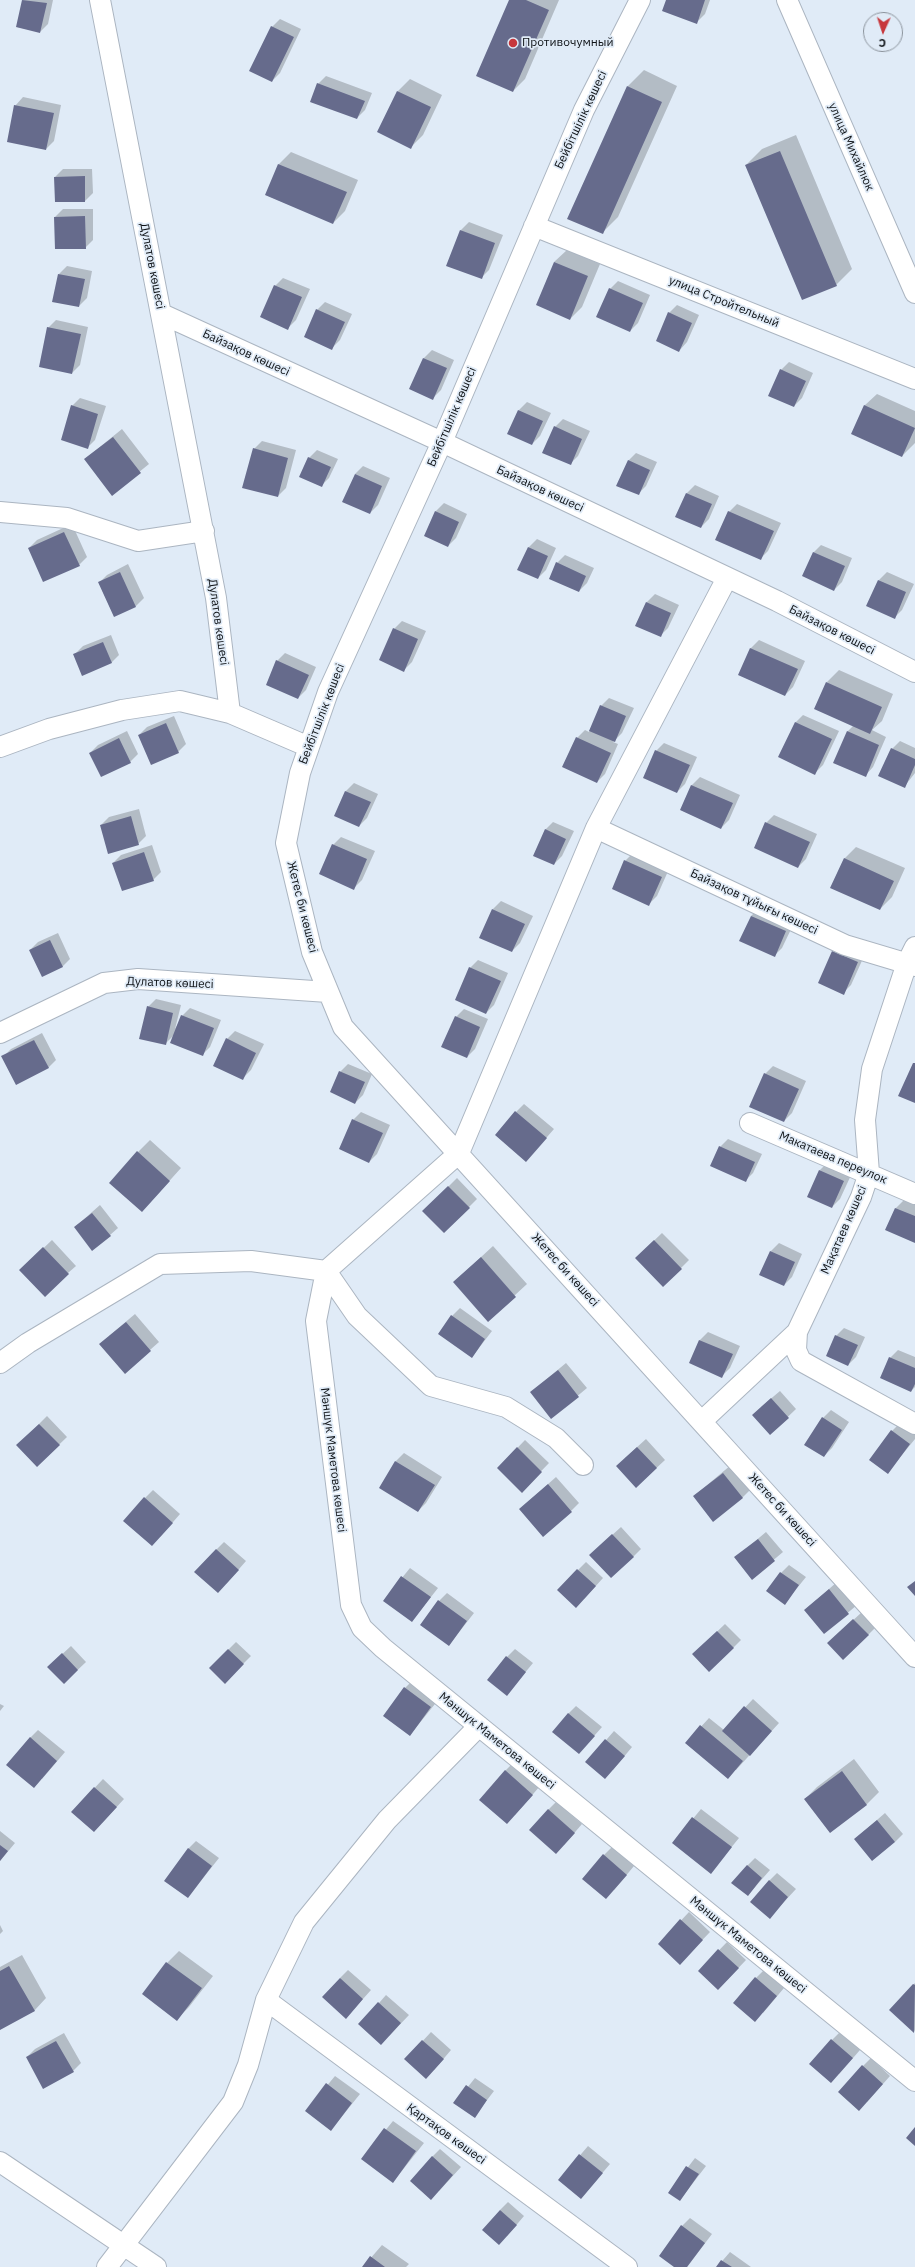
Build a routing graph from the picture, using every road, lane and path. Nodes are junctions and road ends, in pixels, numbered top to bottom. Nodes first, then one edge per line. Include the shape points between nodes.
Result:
1 (100, 0) edge
2 (640, 0) edge
3 (787, 0) edge
4 (534, 226) junction
5 (915, 293) edge
6 (162, 314) junction
7 (915, 379) edge
8 (442, 442) junction
9 (0, 512) edge
10 (204, 531) junction
11 (727, 578) junction
12 (915, 672) edge
13 (230, 713) junction
14 (0, 747) edge
15 (309, 747) junction
16 (596, 828) junction
17 (286, 843) joint
18 (912, 958) edge
19 (328, 992) junction
20 (0, 1033) edge
21 (750, 1123) dead end
22 (459, 1153) junction
23 (869, 1173) junction
24 (915, 1194) edge
25 (326, 1271) junction
26 (798, 1332) junction
27 (0, 1363) edge
28 (702, 1421) junction
29 (915, 1424) edge
30 (583, 1465) dead end
31 (915, 1657) edge
32 (479, 1726) junction
33 (266, 2000) junction
34 (915, 2081) edge
35 (0, 2162) edge
36 (125, 2245) junction
37 (107, 2267) edge
38 (156, 2267) edge
39 (627, 2267) edge

1 - 6 street, Дулатов көшесі
2 - 4 street, Бейбітшілік көшесі via 584,110
3 - 5 street, улица Михайлюк
4 - 7 street, улица Стройтельный
4 - 8 street, Бейбітшілік көшесі
6 - 8 street, Байзақов көшесі
6 - 10 street, Дулатов көшесі
8 - 11 street, Байзақов көшесі
8 - 15 street, Бейбітшілік көшесі via 328,692
9 - 10 street via 67,518 138,541
10 - 13 street, Дулатов көшесі via 216,598
11 - 12 street, Байзақов көшесі
11 - 16 street
13 - 14 street via 180,701 122,710 49,729
13 - 15 street
15 - 17 street, Бейбітшілік көшесі via 300,773
16 - 18 street, Байзақов тұйығы көшесі via 845,945
16 - 22 street
17 - 19 street, Жетес би көшесі via 312,952
18 - 23 street, Мақатаев көшесі via 872,1069 865,1120
19 - 20 street, Дулатов көшесі via 138,979 104,982
19 - 22 street, Жетес би көшесі via 343,1027
21 - 23 street, Макатаева переулок
22 - 25 street
22 - 28 street, Жетес би көшесі
23 - 24 street, Макатаева переулок
23 - 26 street, Мақатаев көшесі via 861,1196
25 - 27 street via 251,1262 160,1264 28,1342
25 - 30 street via 356,1316 431,1386 506,1407 556,1438
25 - 32 street, Мәншүк Маметова көшесі via 316,1321 351,1605 362,1628
26 - 28 street
26 - 29 street, Мақатаев көшесі via 796,1350 801,1361
28 - 31 street, Жетес би көшесі
32 - 33 street via 387,1820 304,1922
32 - 34 street, Мәншүк Маметова көшесі
33 - 36 street via 248,2065 232,2102
33 - 39 street, Қартақов көшесі
35 - 36 street
36 - 37 street
36 - 38 street

